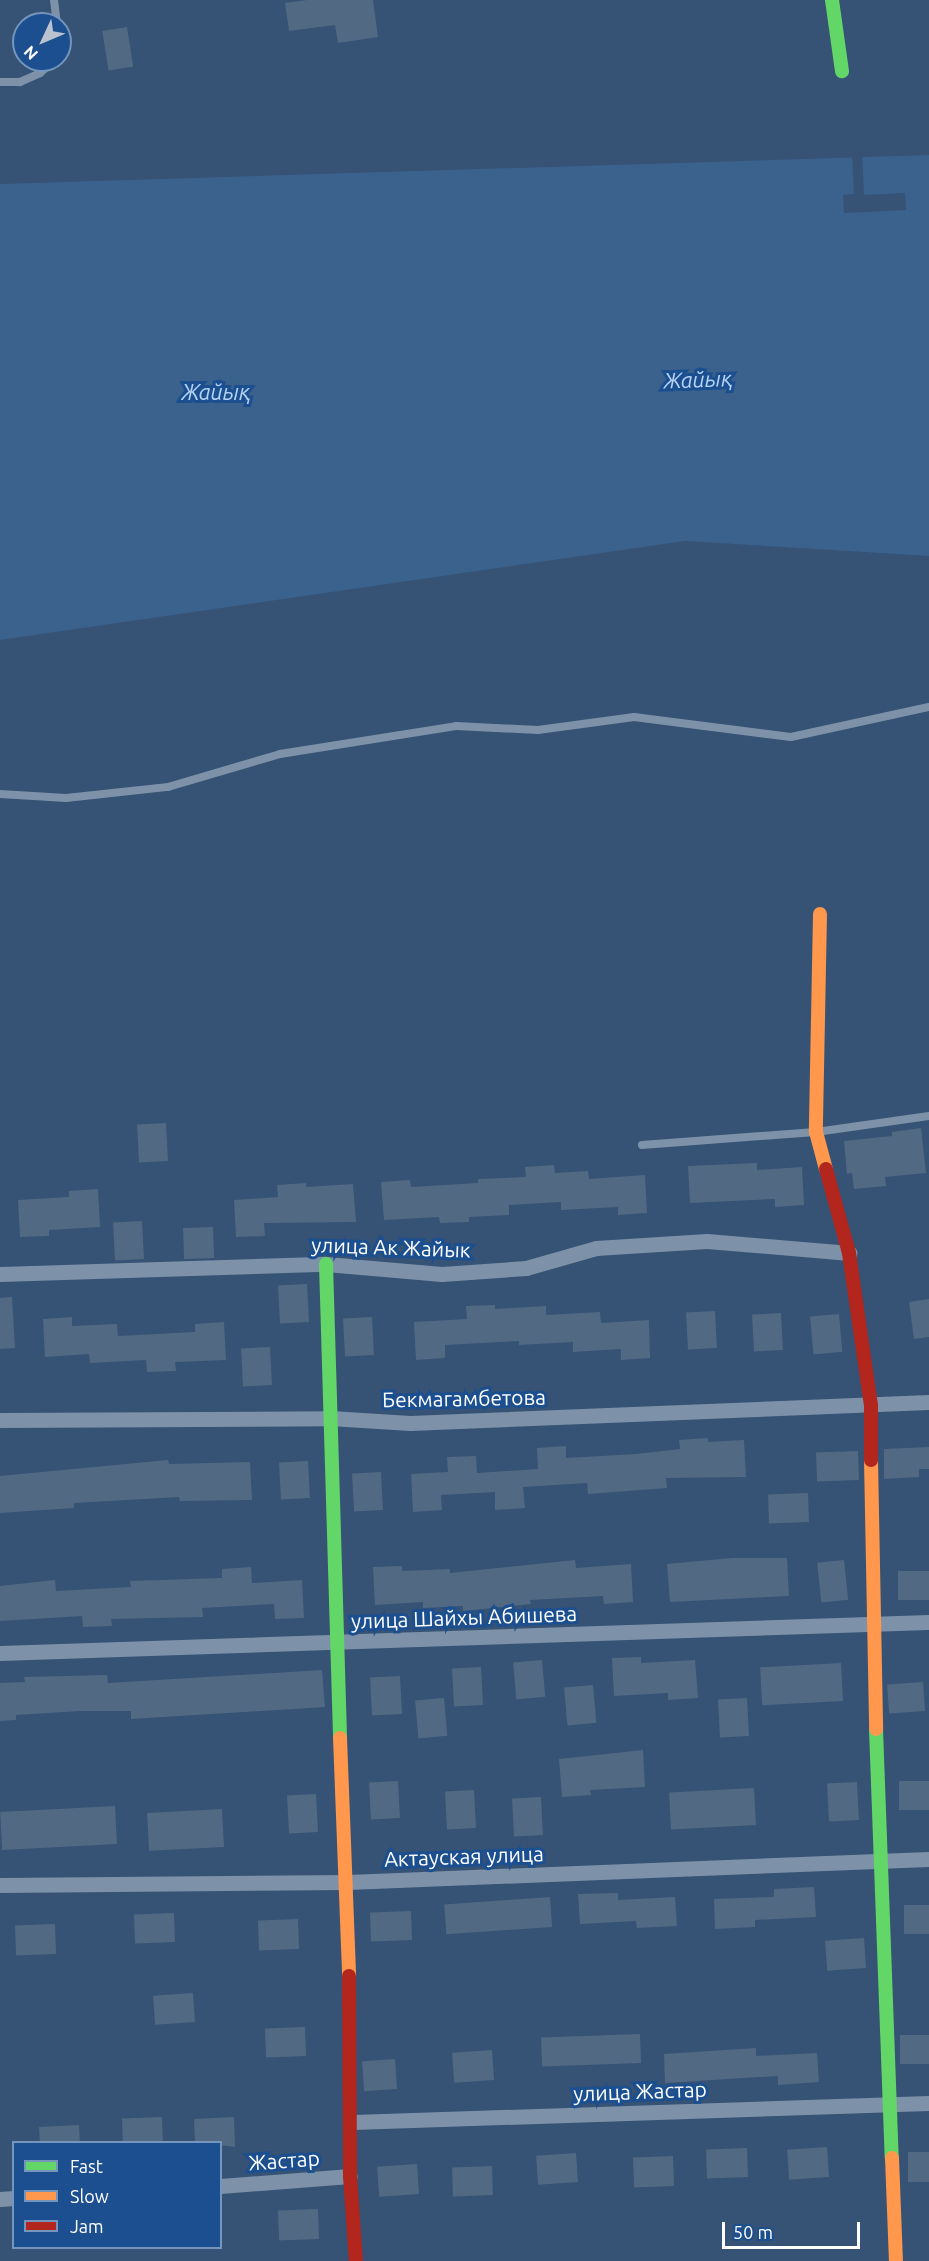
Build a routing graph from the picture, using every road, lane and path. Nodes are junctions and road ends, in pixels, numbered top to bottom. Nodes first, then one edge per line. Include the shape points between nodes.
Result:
1 (832, 0) edge
2 (842, 71) dead end
3 (38, 72) edge
4 (0, 82) edge
5 (929, 707) edge
6 (0, 794) edge
7 (820, 914) dead end
8 (929, 1116) edge
9 (816, 1132) junction
10 (642, 1145) dead end
11 (849, 1252) junction
12 (326, 1264) junction
13 (0, 1274) edge
14 (929, 1402) edge
15 (871, 1405) junction
16 (330, 1418) junction
17 (0, 1420) edge
18 (929, 1622) edge
19 (872, 1624) junction
20 (334, 1643) junction
21 (0, 1653) edge
22 (929, 1858) edge
23 (878, 1860) junction
24 (348, 1882) junction
25 (0, 1885) edge
26 (890, 2103) junction
27 (929, 2103) edge
28 (352, 2122) junction
29 (350, 2176) junction
30 (222, 2186) edge
31 (356, 2261) edge
32 (896, 2261) edge

1 - 2 street
3 - 4 lane via 30,78
5 - 6 lane via 791,737 634,717 538,730 456,726 280,754 168,787 66,798
7 - 9 street
8 - 9 lane
9 - 10 lane
9 - 11 street
11 - 12 street, улица Ак Жайык via 707,1240 596,1248 526,1268 442,1274
11 - 15 street
12 - 13 street, улица Ак Жайык
12 - 16 street
14 - 15 street, Бекмагамбетова
15 - 16 street, Бекмагамбетова via 410,1423
15 - 19 street
16 - 17 street, Бекмагамбетова
16 - 20 street
18 - 19 street, улица Шайхы Абишева
19 - 20 street, улица Шайхы Абишева
19 - 23 street
20 - 21 street, улица Шайхы Абишева
20 - 24 street
22 - 23 street, Актауская улица
23 - 24 street, Актауская улица
23 - 26 street
24 - 25 street, Актауская улица
24 - 28 street
26 - 27 street, улица Жастар
26 - 28 street, улица Жастар
26 - 32 street
28 - 29 street
29 - 30 street, Жастар
29 - 31 street

